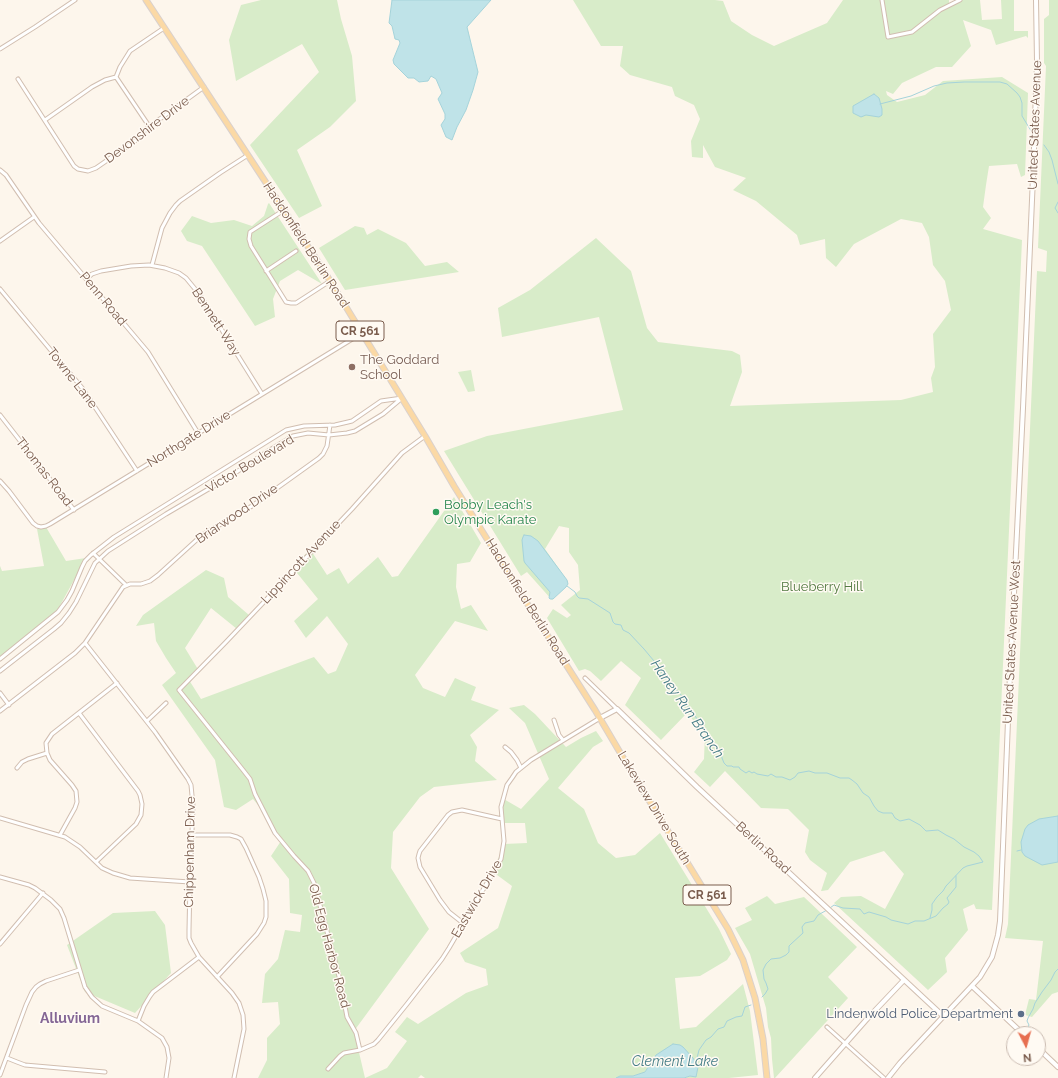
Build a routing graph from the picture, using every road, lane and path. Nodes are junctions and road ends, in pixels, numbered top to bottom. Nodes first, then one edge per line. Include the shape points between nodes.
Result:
1 (75, 0) edge
2 (146, 0) edge
3 (882, 0) edge
4 (960, 0) edge
5 (1036, 0) edge
6 (70, 1) edge
7 (164, 28) junction
8 (0, 49) edge
9 (116, 78) junction
10 (18, 79) dead end
11 (204, 87) junction
12 (45, 120) junction
13 (149, 126) junction
14 (248, 155) junction
15 (0, 170) edge
16 (284, 210) junction
17 (34, 217) junction
18 (0, 241) edge
19 (1030, 249) joint
20 (296, 252) dead end
21 (152, 265) junction
22 (266, 270) junction
23 (86, 279) junction
24 (330, 281) junction
25 (0, 290) edge
26 (362, 333) junction
27 (262, 394) junction
28 (402, 398) junction
29 (0, 415) edge
30 (330, 425) junction
31 (198, 433) junction
32 (329, 435) junction
33 (426, 436) junction
34 (137, 471) junction
35 (0, 481) edge
36 (74, 510) junction
37 (93, 553) junction
38 (99, 559) junction
39 (76, 582) junction
40 (126, 585) junction
41 (83, 587) junction
42 (85, 643) junction
43 (0, 659) edge
44 (0, 671) edge
45 (584, 678) dead end
46 (117, 683) junction
47 (179, 690) joint
48 (0, 693) edge
49 (166, 703) dead end
50 (9, 705) junction
51 (617, 709) junction
52 (0, 712) edge
53 (79, 713) junction
54 (600, 718) junction
55 (554, 720) dead end
56 (147, 721) junction
57 (563, 740) junction
58 (505, 747) dead end
59 (47, 753) junction
60 (17, 768) dead end
61 (521, 768) junction
62 (0, 818) edge
63 (502, 819) junction
64 (60, 835) junction
65 (192, 835) junction
66 (96, 862) junction
67 (0, 877) edge
68 (190, 882) junction
69 (43, 893) junction
70 (463, 923) junction
71 (0, 944) edge
72 (199, 957) junction
73 (79, 970) junction
74 (217, 977) junction
75 (904, 980) junction
76 (972, 986) junction
77 (943, 1016) junction
78 (138, 1021) junction
79 (1014, 1026) edge
80 (827, 1027) dead end
81 (845, 1043) junction
82 (360, 1050) junction
83 (1046, 1056) edge
84 (7, 1058) junction
85 (1058, 1067) edge
86 (328, 1069) dead end
87 (105, 1072) dead end
88 (0, 1075) edge
89 (166, 1078) edge
90 (234, 1078) edge
91 (767, 1078) edge
92 (815, 1078) edge
93 (884, 1078) edge
94 (888, 1078) edge

1 - 6 street
2 - 7 main road, Haddonfield Berlin Road / CR 561
3 - 4 street via 888,36 912,32 940,10
5 - 19 street, United States Avenue
6 - 8 street
7 - 9 street via 130,51
7 - 11 main road, Haddonfield Berlin Road / CR 561
9 - 12 street via 92,87
9 - 13 street
10 - 12 street, Devonshire Drive
11 - 13 street, Devonshire Drive
11 - 14 main road, Haddonfield Berlin Road / CR 561
12 - 13 street, Devonshire Drive via 74,166 88,171 135,142
14 - 16 main road, Haddonfield Berlin Road / CR 561
14 - 21 street via 176,205 162,228
15 - 17 street, Penn Road
16 - 22 street via 250,232 251,246
16 - 24 main road, Haddonfield Berlin Road / CR 561
17 - 18 street
17 - 23 street, Penn Road
19 - 76 street, United States Avenue West via 1008,696 1000,921 992,957
20 - 22 street
21 - 23 street, Bennett Way via 101,271
21 - 27 street, Bennett Way via 179,274 193,286
22 - 24 street via 286,302 291,304
23 - 31 street, Penn Road via 148,352
24 - 26 main road, Haddonfield Berlin Road / CR 561
25 - 34 street, Towne Lane via 83,389
26 - 27 street, Northgate Drive
26 - 28 main road, Haddonfield Berlin Road / CR 561
27 - 31 street, Northgate Drive
28 - 30 street, Victor Boulevard via 381,401 352,420
28 - 32 street, Victor Boulevard via 361,428
28 - 33 main road, Haddonfield Berlin Road / CR 561
29 - 36 street, Thomas Road
30 - 32 street, Briarwood Drive
30 - 37 street, Victor Boulevard via 286,430 114,537
31 - 34 street, Northgate Drive
32 - 38 street, Victor Boulevard via 308,433 293,436 166,514
32 - 40 street, Briarwood Drive via 320,458 252,506 202,535 150,581
33 - 47 street, Lippincott Avenue via 402,453
33 - 54 main road, Haddonfield Berlin Road / CR 561 via 454,486
34 - 36 street, Northgate Drive
35 - 36 street, Northgate Drive via 37,526 50,524
37 - 38 street
37 - 39 street, Victor Boulevard via 85,561
38 - 40 street
38 - 41 street, Victor Boulevard
39 - 41 street
39 - 43 street, Victor Boulevard via 58,612
40 - 42 street via 119,591
41 - 44 street, Victor Boulevard via 69,613 60,623
42 - 46 street, Chippenham Drive
42 - 50 street
45 - 51 street, Berlin Road
46 - 53 street
46 - 56 street, Chippenham Drive
47 - 82 street, Old Egg Harbor Road via 250,779 275,833 308,871 314,883 332,950 347,1017 356,1033
48 - 50 street
49 - 56 street
50 - 52 street
51 - 54 street, Eastwick Drive
51 - 75 street, Berlin Road
53 - 59 street via 52,734 46,743
53 - 66 street via 138,791 142,804 141,815 136,824
54 - 57 street, Eastwick Drive
54 - 91 main road, Lakeview Drive South / CR 561 via 728,929 746,966 763,1039
55 - 57 street via 558,735
56 - 65 street, Chippenham Drive via 191,785
57 - 61 street, Eastwick Drive
58 - 61 street
59 - 60 street via 28,759
59 - 64 street via 76,791 77,802
61 - 63 street, Eastwick Drive via 507,785 501,807
62 - 64 street
63 - 70 street, Eastwick Drive via 502,859
63 - 70 street via 462,810 452,812 420,851 420,867 449,912
64 - 66 street via 72,841
65 - 68 street, Chippenham Drive
65 - 74 street via 230,835 241,839 259,877 266,901 266,917 257,934
66 - 68 street via 106,871 130,878
67 - 69 street via 29,885
68 - 72 street, Chippenham Drive via 188,930 191,943
69 - 71 street
69 - 73 street via 62,913
70 - 82 street, Eastwick Drive via 442,959 397,1017 374,1044
72 - 74 street, Chippenham Drive
72 - 78 street via 153,992
73 - 78 street via 85,987 96,1002
73 - 84 street via 36,987 26,1005
74 - 90 street, Chippenham Drive via 232,993 243,1015 244,1029
75 - 77 street, Berlin Road
75 - 81 street
76 - 77 street, United States Avenue West
76 - 79 street
77 - 94 street, United States Avenue West
78 - 89 street via 158,1034 165,1042 169,1058
80 - 81 street
81 - 92 street
81 - 93 street
82 - 86 street, Eastwick Drive via 344,1053
83 - 85 street
84 - 87 street via 26,1064
84 - 88 street

